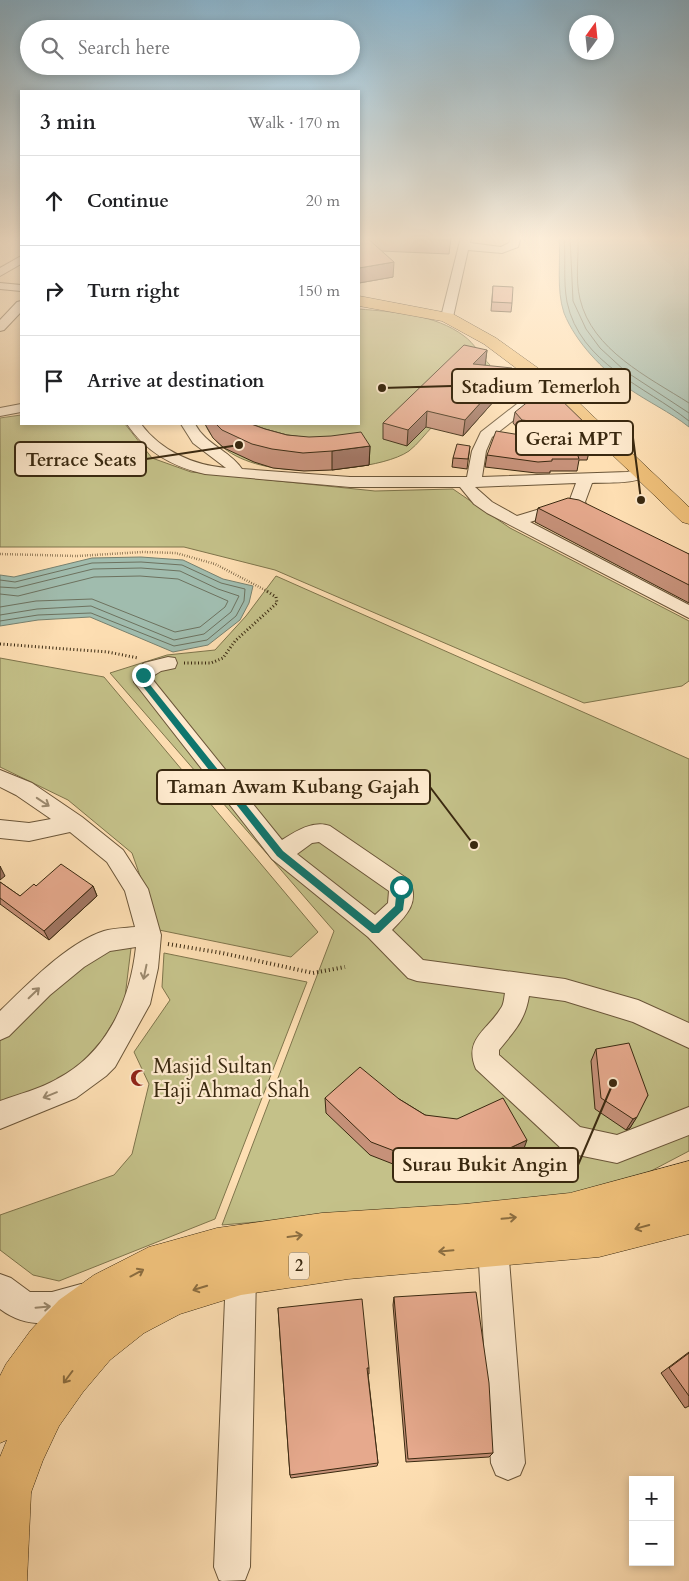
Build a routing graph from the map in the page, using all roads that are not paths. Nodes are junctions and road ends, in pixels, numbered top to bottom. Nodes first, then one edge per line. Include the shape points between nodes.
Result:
1 (15, 311) edge
2 (410, 311) edge
3 (449, 311) edge
4 (447, 318) junction
5 (0, 327) edge
6 (550, 385) junction
7 (20, 408) edge
8 (0, 412) edge
9 (135, 425) edge
10 (188, 425) edge
11 (486, 435) junction
12 (504, 436) edge
13 (237, 472) junction
14 (642, 474) junction
15 (586, 478) junction
16 (468, 481) junction
17 (581, 510) junction
18 (598, 518) edge
19 (689, 518) edge
20 (516, 521) junction
21 (689, 612) edge
22 (168, 663) road end
23 (0, 778) edge
24 (74, 823) junction
25 (0, 829) edge
26 (280, 853) junction
27 (376, 930) junction
28 (148, 937) junction
29 (519, 984) junction
30 (0, 1028) edge
31 (689, 1036) edge
32 (0, 1115) edge
33 (689, 1121) edge
34 (689, 1180) edge
35 (689, 1215) edge
36 (493, 1247) junction
37 (241, 1275) junction
38 (108, 1289) junction
39 (0, 1290) edge
40 (0, 1421) edge
41 (508, 1463) dead end
42 (4, 1505) edge
43 (232, 1567) dead end
44 (3, 1581) edge

1 - 5 street
2 - 4 main road
3 - 4 street
4 - 6 main road via 490,341
6 - 11 street
6 - 14 main road
7 - 8 street
9 - 13 street via 160,451 196,468
10 - 13 street via 205,448 233,465
11 - 12 street
11 - 16 street
13 - 16 street via 296,480 358,483
14 - 15 street
14 - 19 main road
15 - 16 street
15 - 17 street via 577,502
16 - 20 street via 475,498 497,514
17 - 18 street
17 - 20 street via 564,506
20 - 21 street
22 - 26 street via 148,669 143,675 144,682
23 -> 24 street via 24,789
24 - 25 street via 29,832
24 - 28 street via 115,856 136,889
26 - 27 street
26 - 27 street via 306,836 322,832 401,887 400,907
27 - 29 street via 418,970
30 -> 28 street via 41,986 75,960 106,941
28 -> 32 street via 146,968 137,1004 106,1058 66,1088
29 - 31 street via 565,990 638,1012
29 - 33 street via 514,1012 486,1046 485,1060 573,1140 618,1149
38 -> 34 main road, 2 via 149,1267 217,1247 322,1232 465,1223 570,1212
35 -> 36 main road, 2 via 600,1238
36 -> 37 main road, 2 via 348,1259
36 - 41 street
37 -> 42 main road, 2 via 172,1296 130,1318 95,1345 44,1412 24,1452
37 - 43 street
39 -> 38 street via 35,1308 66,1306
38 - 40 main road, 2 via 73,1314 46,1345 22,1379
42 - 44 main road, 2

